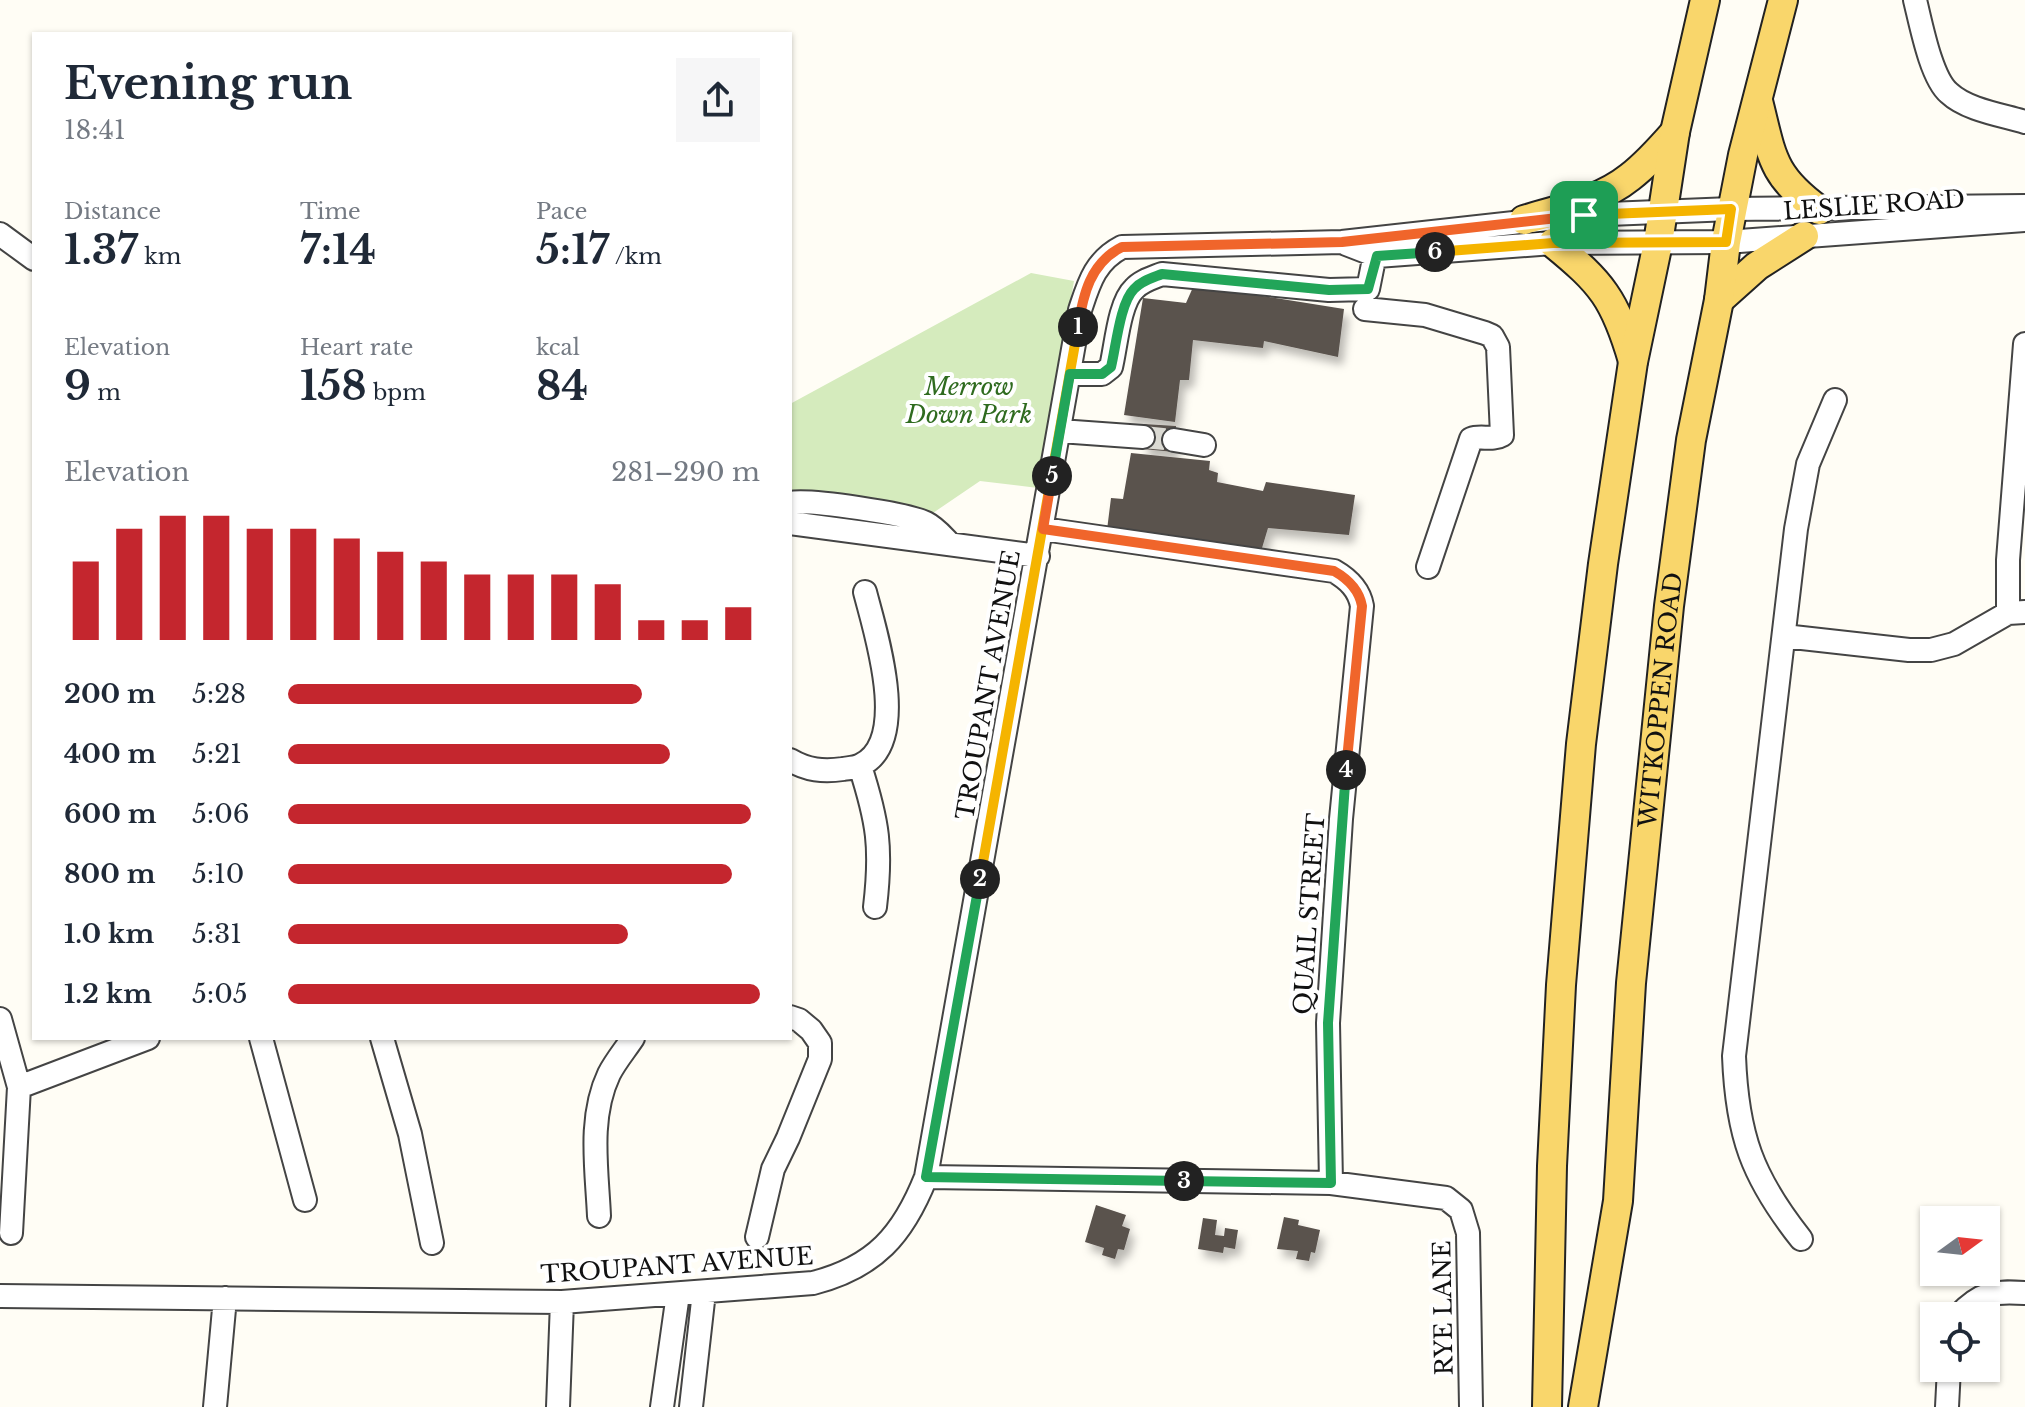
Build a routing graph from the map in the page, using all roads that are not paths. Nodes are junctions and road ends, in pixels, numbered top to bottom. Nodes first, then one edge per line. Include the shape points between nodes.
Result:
1 (1705, 0) edge
2 (1783, 0) edge
3 (1915, 0) edge
4 (1757, 96) junction
5 (2025, 122) edge
6 (1675, 132) junction
7 (2025, 206) edge
8 (1731, 209) junction
9 (1819, 210) junction
10 (1662, 211) junction
11 (1524, 220) junction
12 (2025, 220) edge
13 (0, 234) edge
14 (1804, 236) junction
15 (1726, 242) junction
16 (1553, 243) junction
17 (1658, 243) junction
18 (1163, 246) junction
19 (1377, 248) junction
20 (32, 258) edge
21 (1162, 274) junction
22 (1719, 300) junction
23 (1365, 309) dead end
24 (2025, 344) edge
25 (1633, 362) junction
26 (1070, 374) junction
27 (1835, 400) dead end
28 (2022, 414) edge
29 (1060, 431) junction
30 (1143, 437) tunnel mouth
31 (1174, 440) tunnel mouth
32 (1204, 445) dead end
33 (792, 503) edge
34 (792, 523) edge
35 (1043, 529) junction
36 (950, 544) junction
37 (1038, 556) junction
38 (1428, 567) dead end
39 (865, 592) dead end
40 (2016, 612) edge
41 (1784, 636) junction
42 (792, 761) edge
43 (860, 766) junction
44 (875, 907) dead end
45 (792, 1018) edge
46 (0, 1019) edge
47 (136, 1040) edge
48 (262, 1040) edge
49 (383, 1040) edge
50 (632, 1040) edge
51 (112, 1044) edge
52 (19, 1087) junction
53 (926, 1177) junction
54 (1331, 1183) junction
55 (305, 1200) dead end
56 (599, 1216) dead end
57 (11, 1233) dead end
58 (757, 1237) dead end
59 (1801, 1239) dead end
60 (432, 1243) dead end
61 (704, 1292) junction
62 (2025, 1293) edge
63 (678, 1294) junction
64 (0, 1296) edge
65 (225, 1298) junction
66 (562, 1302) junction
67 (1974, 1302) edge
68 (1948, 1382) edge
69 (215, 1407) edge
70 (558, 1407) edge
71 (662, 1407) edge
72 (691, 1407) edge
73 (1471, 1407) edge
74 (1547, 1407) edge
75 (1583, 1407) edge
76 (1947, 1407) edge

1 - 6 main road
2 - 4 main road, WITKOPPEN ROAD
3 - 5 street via 1935,70 1947,92
4 - 8 main road, WITKOPPEN ROAD
4 - 9 main road via 1780,173
6 - 10 main road
6 - 11 main road via 1630,178 1606,192
7 - 9 street, LESLIE ROAD
8 - 9 street, LESLIE ROAD
8 - 10 street, LESLIE ROAD
8 - 15 main road, WITKOPPEN ROAD
10 - 11 street, LESLIE ROAD
10 - 17 main road
11 - 19 street, LESLIE ROAD
12 - 14 street, LESLIE ROAD
13 - 20 street
14 - 15 street, LESLIE ROAD
14 - 22 main road via 1757,266
15 - 17 street, LESLIE ROAD
15 - 22 main road, WITKOPPEN ROAD
16 - 17 street, LESLIE ROAD
16 - 19 street, LESLIE ROAD
16 - 25 main road via 1604,290
17 - 25 main road
18 - 19 street via 1342,242
18 - 21 street
18 - 26 street, TROUPANT AVENUE via 1122,247 1096,268 1080,310
19 - 21 street via 1368,289
21 - 26 street via 1132,290 1109,370
22 - 75 main road, WITKOPPEN ROAD via 1691,440 1669,606 1631,983 1618,1201
23 - 38 street via 1425,315 1492,336 1498,347 1502,435 1471,439
24 - 28 street
25 - 74 main road via 1577,789 1552,1166
26 - 29 street, TROUPANT AVENUE
27 - 41 street via 1808,464 1800,499
28 - 40 street via 2008,560
29 - 30 street
29 - 35 street, TROUPANT AVENUE
31 - 32 street
33 - 36 street via 910,518 927,523
34 - 36 street
35 - 37 street, TROUPANT AVENUE
35 - 54 street, QUAIL STREET via 1334,571 1360,597 1328,1023
36 - 37 street
37 - 53 street, TROUPANT AVENUE
39 - 43 street via 886,679 887,712 878,747
40 - 41 street via 1931,650
41 - 59 street via 1734,1056 1736,1098 1755,1167
42 - 43 street via 814,770
43 - 44 street via 879,839
45 - 58 street via 820,1043 820,1059 773,1169
46 - 52 street
47 - 51 street
48 - 55 street
49 - 60 street via 410,1134
50 - 56 street via 609,1073 599,1101
51 - 52 street
52 - 57 street
53 - 54 street
53 - 61 street, TROUPANT AVENUE via 889,1244 848,1271 813,1283
54 - 73 street, RYE LANE via 1439,1196 1461,1210 1468,1233
61 - 63 street, TROUPANT AVENUE
61 - 72 street
62 - 67 street via 1982,1295
63 - 66 street, TROUPANT AVENUE
63 - 71 street
64 - 65 street, TROUPANT AVENUE
65 - 66 street, TROUPANT AVENUE
65 - 69 street
66 - 70 street
68 - 76 street

